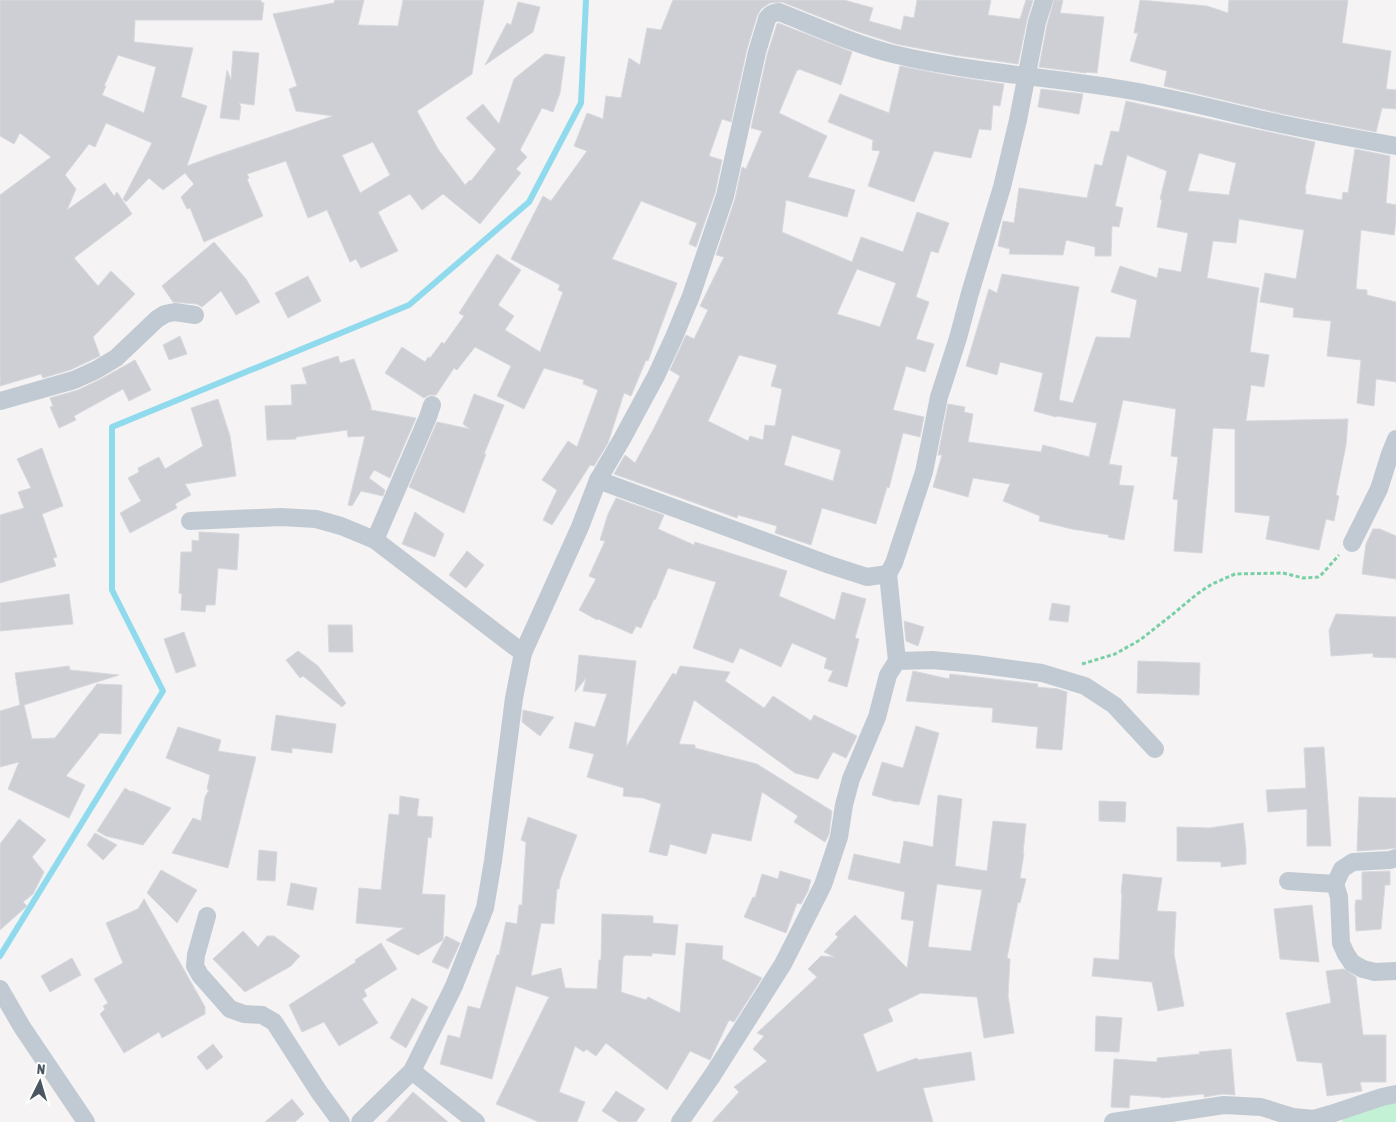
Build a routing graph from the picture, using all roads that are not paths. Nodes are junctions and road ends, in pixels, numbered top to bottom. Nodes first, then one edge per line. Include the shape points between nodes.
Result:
1 (1044, 0) edge
2 (1026, 77) junction
3 (1396, 146) edge
4 (194, 315) dead end
5 (0, 401) edge
6 (432, 406) dead end
7 (1396, 439) edge
8 (598, 480) junction
9 (190, 521) dead end
10 (375, 540) junction
11 (1352, 542) road end
12 (888, 574) junction
13 (523, 653) junction
14 (897, 661) junction
15 (1155, 749) dead end
16 (1396, 858) edge
17 (1288, 881) dead end
18 (1335, 884) junction
19 (207, 916) dead end
20 (1396, 971) edge
21 (0, 989) edge
22 (412, 1071) junction
23 (1396, 1094) edge
24 (86, 1122) edge
25 (341, 1122) edge
26 (360, 1122) edge
27 (476, 1122) edge
28 (680, 1122) edge
29 (1113, 1122) edge

1 - 2 street
2 - 3 street via 1132,91
2 - 8 street via 893,54 779,12 770,15 757,52 725,196 691,296 656,376
2 - 12 street via 1002,187 939,397 924,472
4 - 5 street via 165,314 116,358 96,370 74,380
6 - 10 street
7 - 11 street via 1379,489
8 - 12 street via 867,577
8 - 13 street
9 - 10 street via 282,517 316,519
10 - 13 street
12 - 14 street
13 - 22 street via 486,908 454,986
14 - 15 street via 932,660 1042,673 1085,686 1114,705
14 - 28 street via 888,675 877,717 851,779 839,837 820,892 783,964
16 - 18 street via 1353,862 1342,869
17 - 18 street
18 - 20 street via 1339,897 1341,942 1352,963 1375,972
19 - 25 street via 196,956 195,966 200,975 230,1009 262,1015 274,1022
21 - 24 street
22 - 26 street
22 - 27 street
23 - 29 street via 1314,1119 1293,1117 1261,1107 1224,1105

